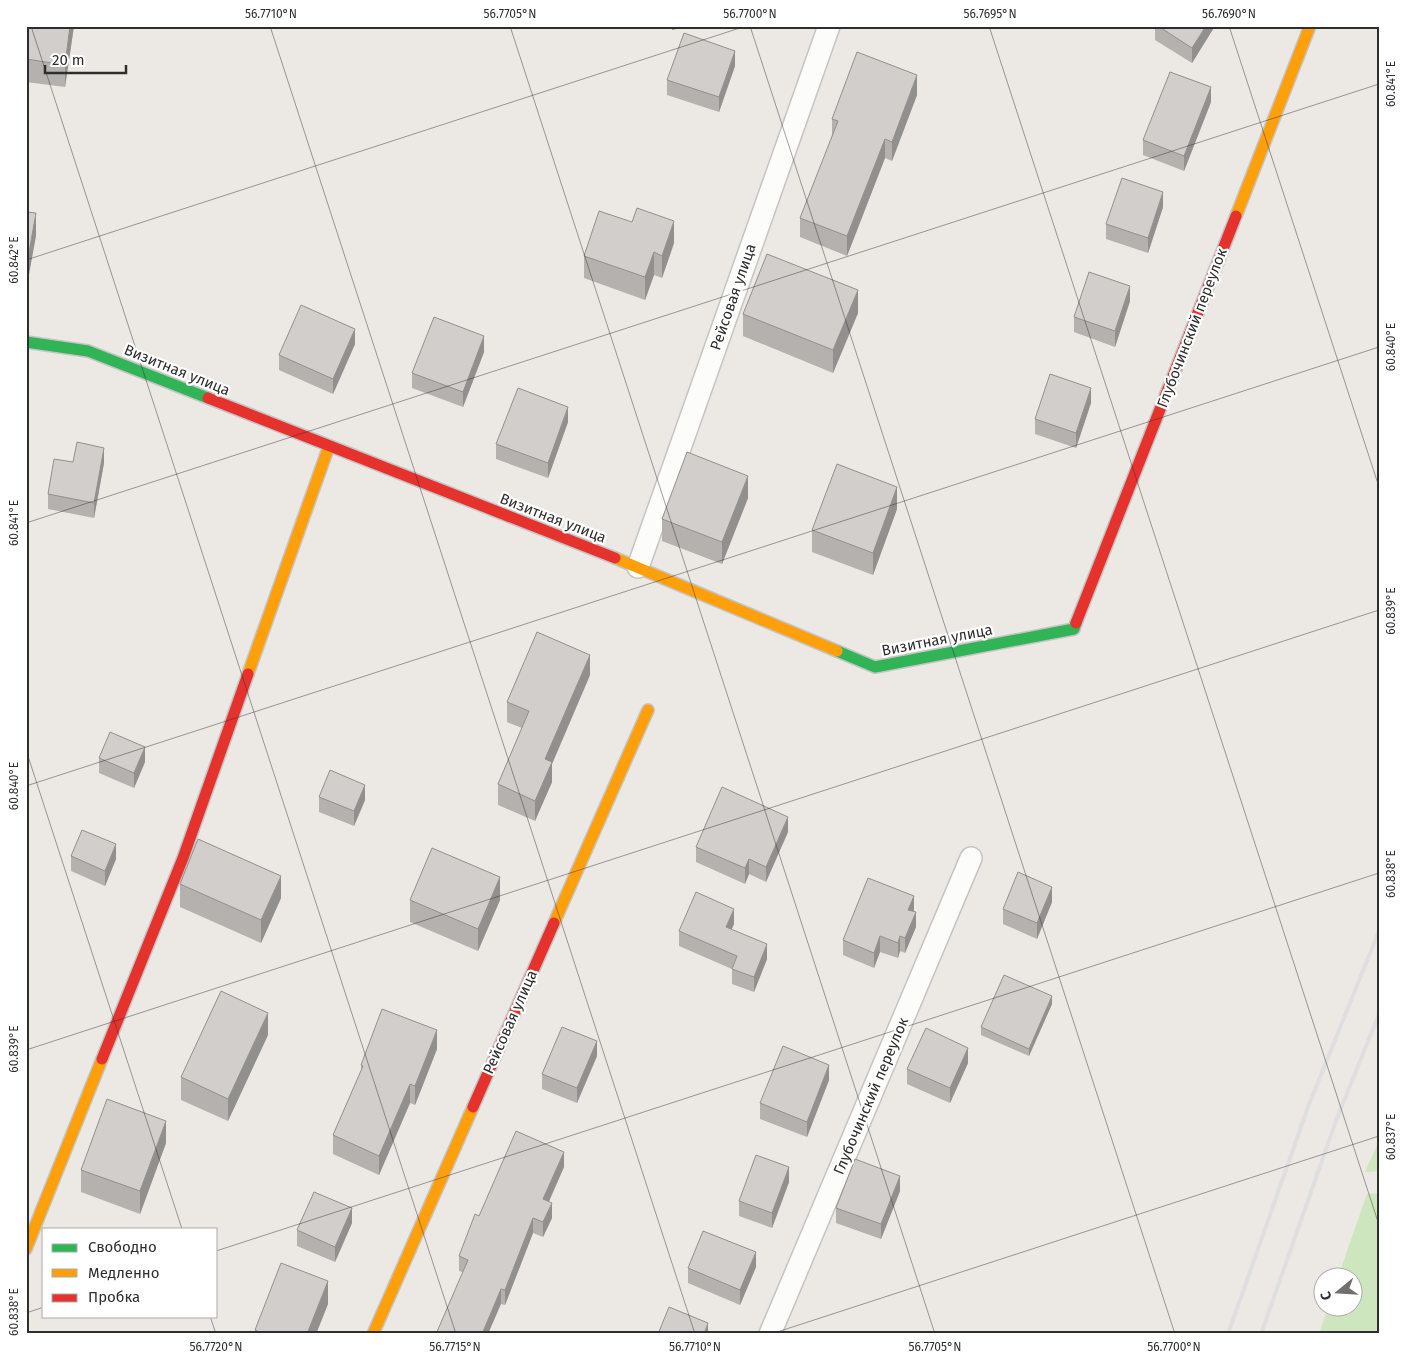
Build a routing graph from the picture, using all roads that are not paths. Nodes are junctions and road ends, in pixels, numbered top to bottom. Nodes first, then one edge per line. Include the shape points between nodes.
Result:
1 (1310, 26) edge
2 (827, 28) edge
3 (26, 342) edge
4 (329, 446) junction
5 (638, 567) junction
6 (1074, 629) joint
7 (648, 710) dead end
8 (971, 858) dead end
9 (26, 1249) edge
10 (373, 1334) edge
11 (770, 1334) edge

1 - 6 street, Глубочинский переулок
2 - 5 street, Рейсовая улица
3 - 4 street, Визитная улица via 88,351
4 - 5 street, Визитная улица
4 - 9 street via 183,858
5 - 6 street, Визитная улица via 875,667
7 - 10 street, Рейсовая улица
8 - 11 street, Глубочинский переулок

